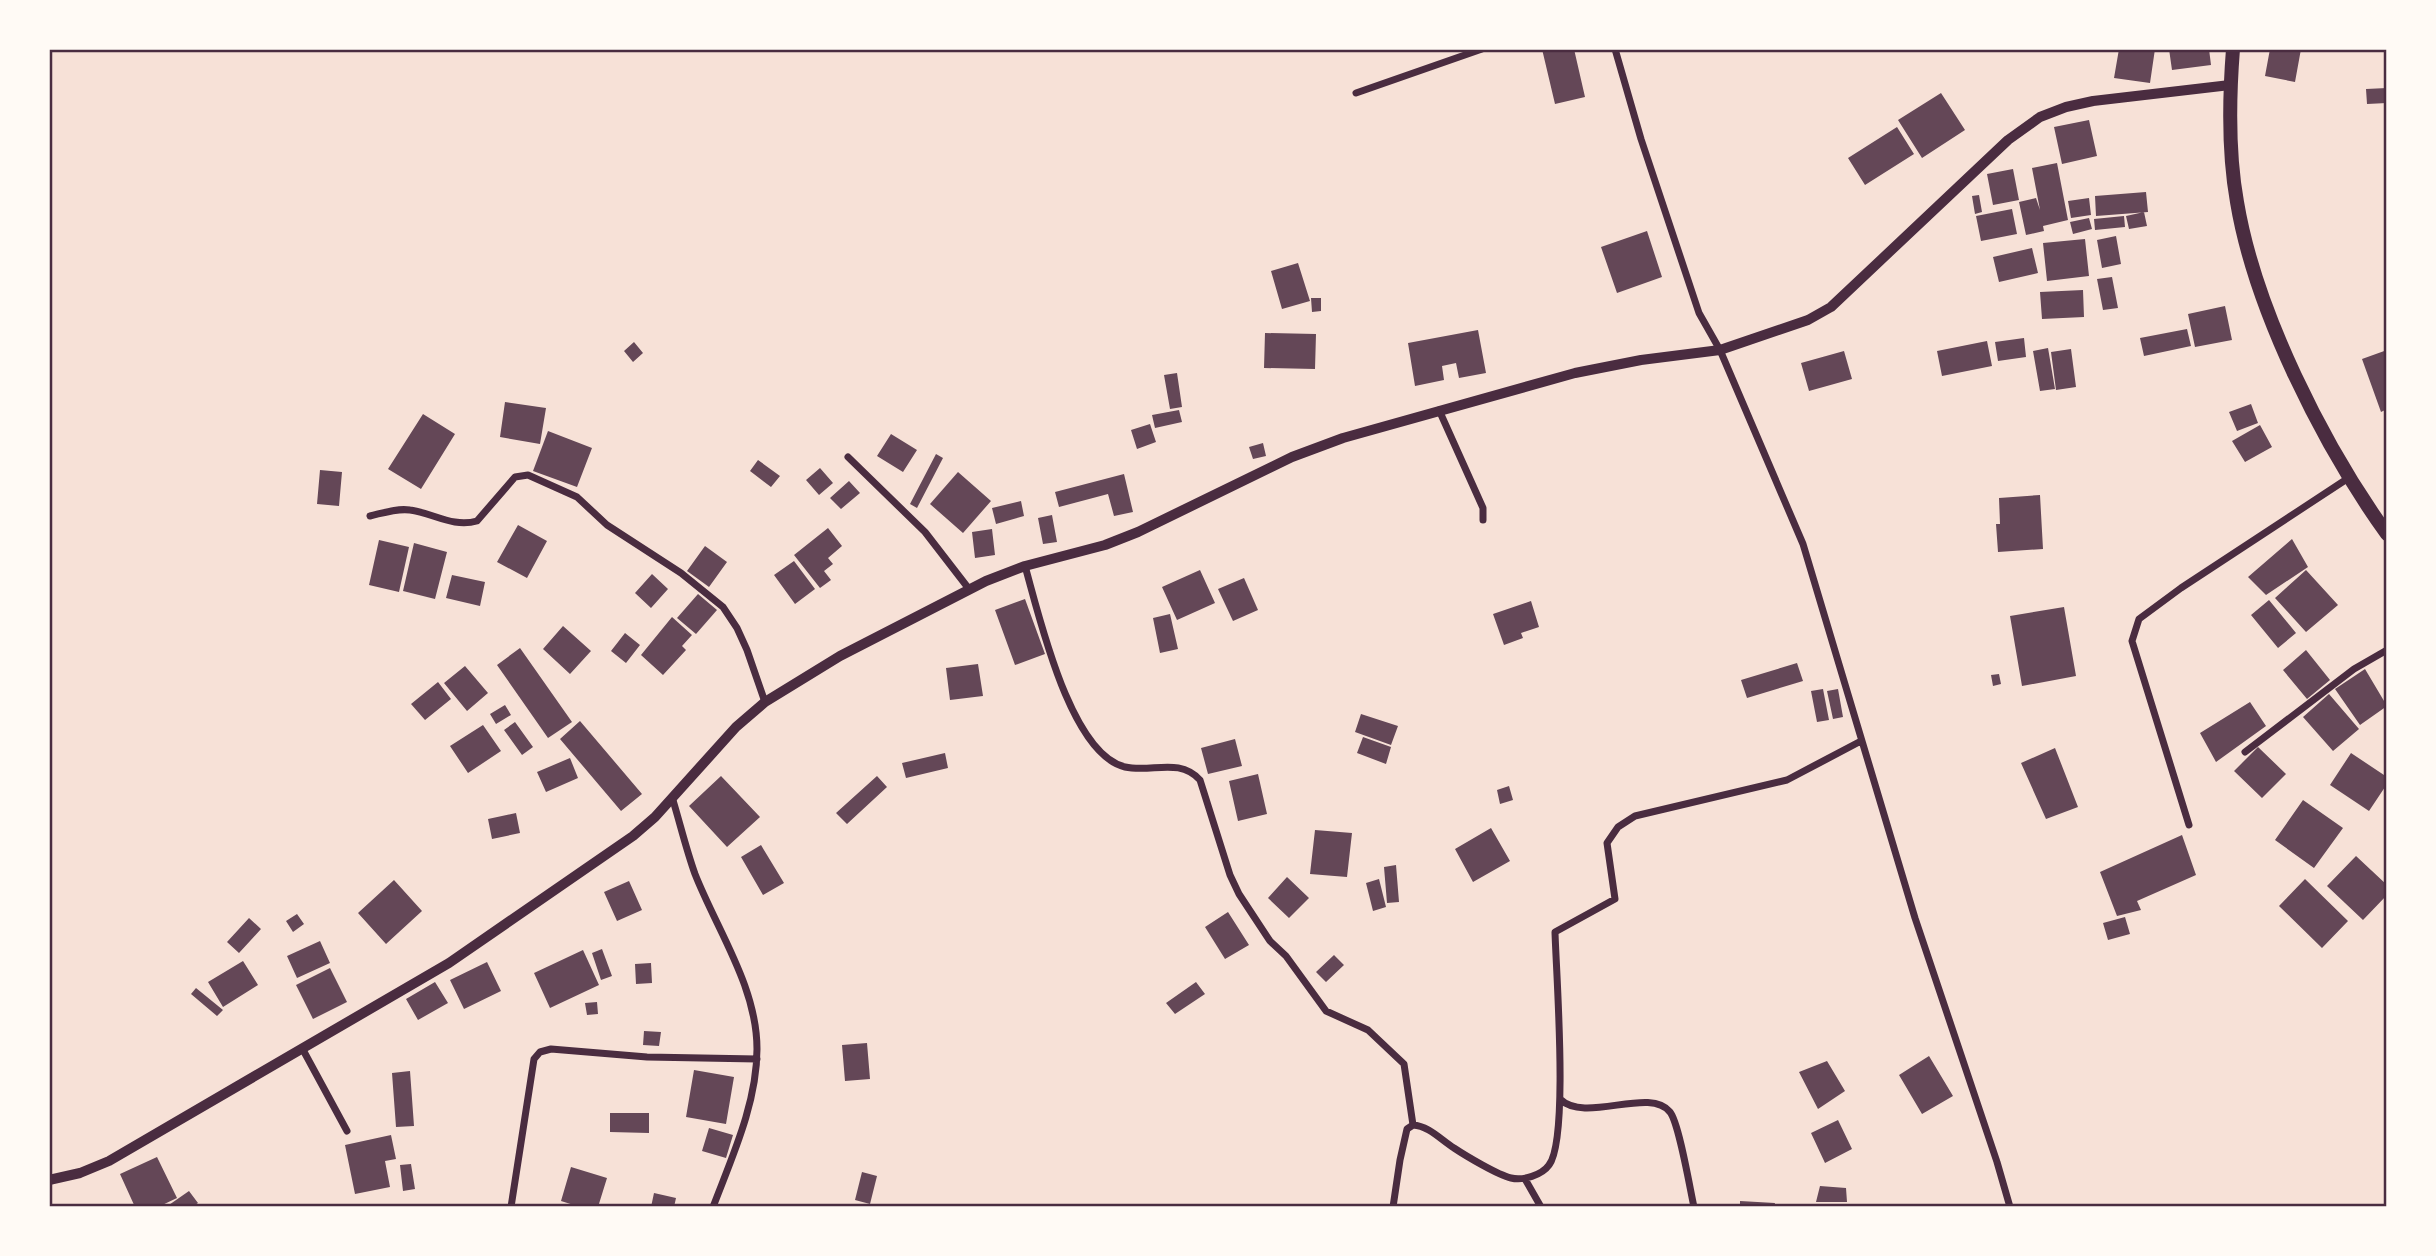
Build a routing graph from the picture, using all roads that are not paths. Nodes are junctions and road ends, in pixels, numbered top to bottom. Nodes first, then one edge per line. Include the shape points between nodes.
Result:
1 (1482, 49) edge
2 (1615, 49) edge
3 (2232, 49) edge
4 (2230, 85) junction
5 (1356, 93) dead end
6 (1720, 350) junction
7 (1439, 410) junction
8 (848, 457) dead end
9 (2350, 476) junction
10 (370, 516) dead end
11 (1483, 520) dead end
12 (2387, 534) edge
13 (1025, 566) junction
14 (969, 589) junction
15 (2387, 650) edge
16 (765, 702) junction
17 (1861, 741) junction
18 (2245, 752) dead end
19 (672, 797) junction
20 (2189, 825) dead end
21 (302, 1048) junction
22 (757, 1059) junction
23 (1560, 1099) junction
24 (1413, 1125) junction
25 (347, 1131) dead end
26 (1525, 1179) junction
27 (49, 1180) edge
28 (511, 1207) edge
29 (713, 1207) edge
30 (1393, 1207) edge
31 (1541, 1207) edge
32 (1694, 1207) edge
33 (2010, 1207) edge

1 - 5 street
2 - 6 street via 1699,313
3 - 4 main road
4 - 6 street via 2093,101 2040,117 2008,140 1831,307 1808,320
4 - 9 main road via 2230,150 2237,204 2256,275 2285,352
6 - 7 street via 1575,373
6 - 17 street via 1803,544
7 - 11 street via 1483,509
7 - 13 street via 1292,457 1105,545
8 - 14 street via 925,532
9 - 12 main road
9 - 20 street via 2181,588 2134,629 2132,641
10 - 16 street via 410,510 470,523 477,521 515,477 528,475 562,488 723,607 747,650
13 - 14 street
13 - 24 street via 1065,696 1087,736 1111,762 1125,767 1182,767 1200,780 1240,894 1270,941 1326,1011 1368,1030 1404,1064
14 - 16 street via 840,656
15 - 18 street via 2354,669
16 - 19 street
17 - 23 street via 1787,780 1635,816 1618,827 1607,843 1615,899 1555,932
17 - 33 street
19 - 21 street via 633,836 449,963
19 - 22 street via 694,872 750,1003
21 - 25 street
21 - 27 street via 109,1161
22 - 28 street via 540,1052 534,1059
22 - 29 street via 751,1097
23 - 26 street via 1549,1166
23 - 32 street via 1569,1105 1595,1107 1663,1105 1671,1112
24 - 26 street via 1510,1178
24 - 30 street via 1407,1129 1399,1160
26 - 31 street

